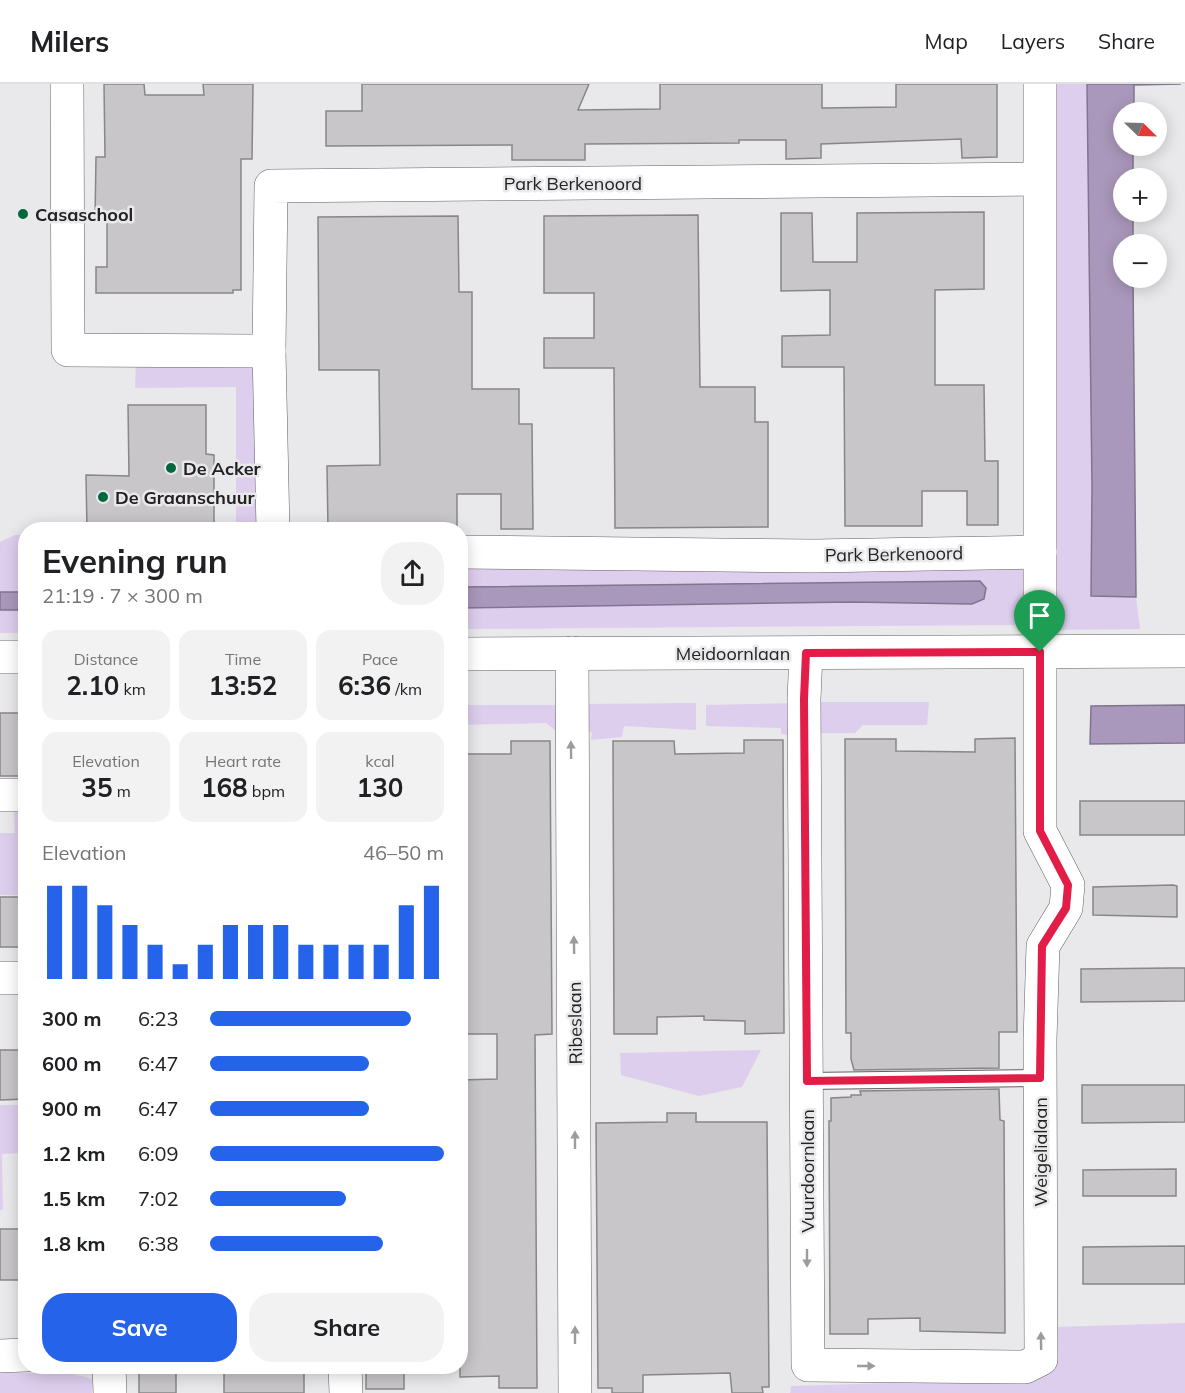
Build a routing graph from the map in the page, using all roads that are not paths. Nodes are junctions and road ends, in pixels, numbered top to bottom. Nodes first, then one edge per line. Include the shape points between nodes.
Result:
1 (67, 84) edge
2 (1040, 84) edge
3 (1039, 179) junction
4 (269, 351) junction
5 (273, 522) edge
6 (468, 552) edge
7 (1040, 552) junction
8 (1185, 651) edge
9 (1040, 652) junction
10 (572, 653) junction
11 (806, 653) junction
12 (468, 654) edge
13 (0, 657) edge
14 (18, 657) edge
15 (0, 795) edge
16 (18, 795) edge
17 (0, 978) edge
18 (18, 978) edge
19 (1040, 1078) junction
20 (807, 1081) junction
21 (18, 1355) edge
22 (0, 1356) edge
23 (808, 1365) joint
24 (109, 1374) edge
25 (345, 1374) edge
26 (110, 1393) edge
27 (346, 1393) edge
28 (575, 1393) edge

1 - 4 street via 68,350
2 - 3 street
3 - 4 street, Park Berkenoord via 271,186
3 - 7 street
4 - 5 street, Park Berkenoord
6 - 7 street, Park Berkenoord
7 - 9 street
8 - 9 street, Meidoornlaan
9 - 11 street, Meidoornlaan
9 - 19 street, Weigelialaan via 1040,831 1068,885 1066,908 1042,946
10 - 11 street, Meidoornlaan
10 - 12 street, Meidoornlaan
28 -> 10 street, Ribeslaan
11 - 20 street, Vuurdoornlaan
13 - 14 street
15 - 16 street
17 - 18 street
19 - 20 lane
23 -> 19 street, Weigelialaan via 1025,1367 1041,1359
20 -> 23 street, Vuurdoornlaan
21 - 22 street
24 - 26 street
25 - 27 street

